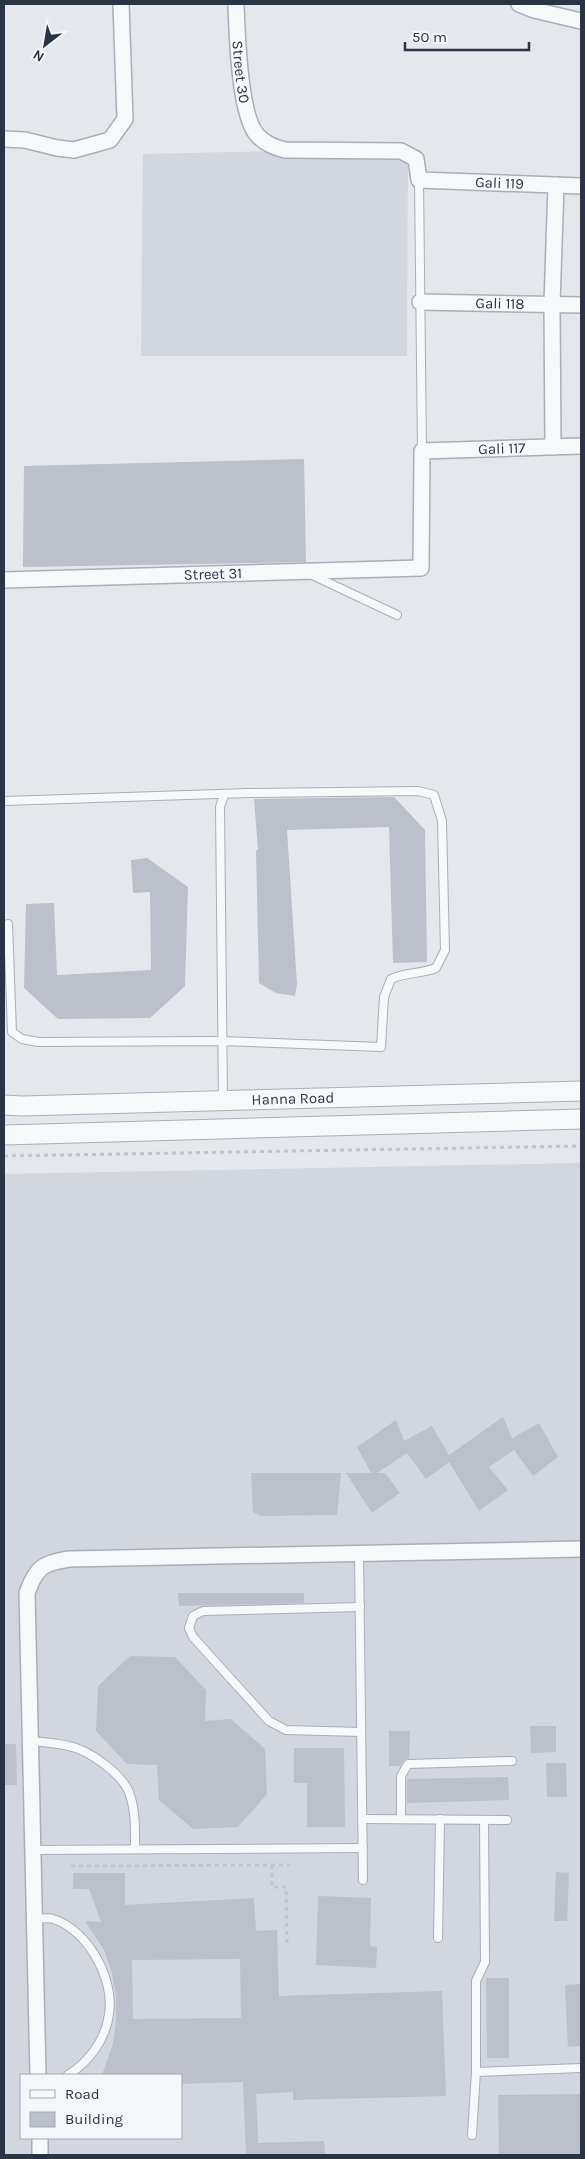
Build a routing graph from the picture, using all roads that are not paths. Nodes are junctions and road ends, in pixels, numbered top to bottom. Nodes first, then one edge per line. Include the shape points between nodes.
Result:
1 (121, 4) edge
2 (236, 4) edge
3 (519, 4) edge
4 (581, 21) edge
5 (4, 139) edge
6 (419, 180) junction
7 (556, 185) junction
8 (581, 186) edge
9 (420, 302) junction
10 (552, 304) junction
11 (581, 305) edge
12 (581, 446) edge
13 (553, 447) junction
14 (422, 451) junction
15 (302, 570) junction
16 (4, 580) edge
17 (396, 615) dead end
18 (224, 795) junction
19 (4, 801) edge
20 (8, 924) dead end
21 (6, 939) edge
22 (222, 1041) junction
23 (4, 1089) edge
24 (572, 1092) edge
25 (223, 1101) junction
26 (13, 1106) edge
27 (572, 1119) edge
28 (4, 1135) edge
29 (581, 1549) edge
30 (359, 1553) junction
31 (360, 1607) junction
32 (361, 1732) junction
33 (30, 1741) junction
34 (512, 1761) dead end
35 (362, 1819) junction
36 (401, 1819) junction
37 (440, 1819) junction
38 (484, 1820) junction
39 (507, 1820) dead end
40 (363, 1848) junction
41 (32, 1850) junction
42 (135, 1850) junction
43 (363, 1880) dead end
44 (34, 1919) junction
45 (438, 1938) dead end
46 (581, 2068) edge
47 (476, 2072) junction
48 (38, 2074) edge
49 (70, 2074) edge
50 (472, 2135) dead end
51 (40, 2139) edge
52 (40, 2155) edge

1 - 5 street via 125,119 110,140 74,150
2 - 6 street, Street 30 via 237,39 247,113 258,136 270,146 285,150 400,151 416,159
3 - 4 street
6 - 7 street, Gali 119
6 - 9 lane
7 - 8 street, Gali 119
7 - 10 street
9 - 10 street, Gali 118
9 - 14 lane
10 - 11 street, Gali 118
10 - 13 street
12 - 13 street, Gali 117
13 - 14 street, Gali 117
14 - 15 street, Street 31 via 421,568
15 - 16 street, Street 31
15 - 17 lane
18 - 19 lane
18 - 22 lane via 220,807
18 - 22 lane via 418,791 434,795 442,821 444,950 436,968 392,979 384,997 381,1047
20 - 21 lane
21 - 22 lane via 12,1032 22,1040
22 - 25 lane
23 - 26 street
24 - 25 street, Hanna Road
24 - 27 street
25 - 26 street, Hanna Road
27 - 28 street, Hanna Road
29 - 30 street
30 - 31 lane
30 - 33 street via 48,1562 34,1574 27,1593
31 - 32 lane
31 - 32 lane via 203,1611 193,1616 189,1628 193,1637 278,1728
32 - 35 lane
33 - 41 street
33 - 42 lane via 70,1746 95,1757 117,1776 130,1794
34 - 36 lane via 408,1764 401,1776
35 - 36 lane
35 - 40 lane
36 - 37 lane
37 - 38 lane
37 - 45 lane
38 - 39 lane
38 - 47 lane via 486,1962 476,1981
40 - 42 lane
40 - 43 lane
41 - 42 lane
41 - 44 street
44 - 48 street
44 - 49 lane via 52,1918 89,1945 110,1992 110,2014 94,2051
46 - 47 lane
47 - 50 lane
51 - 52 street

